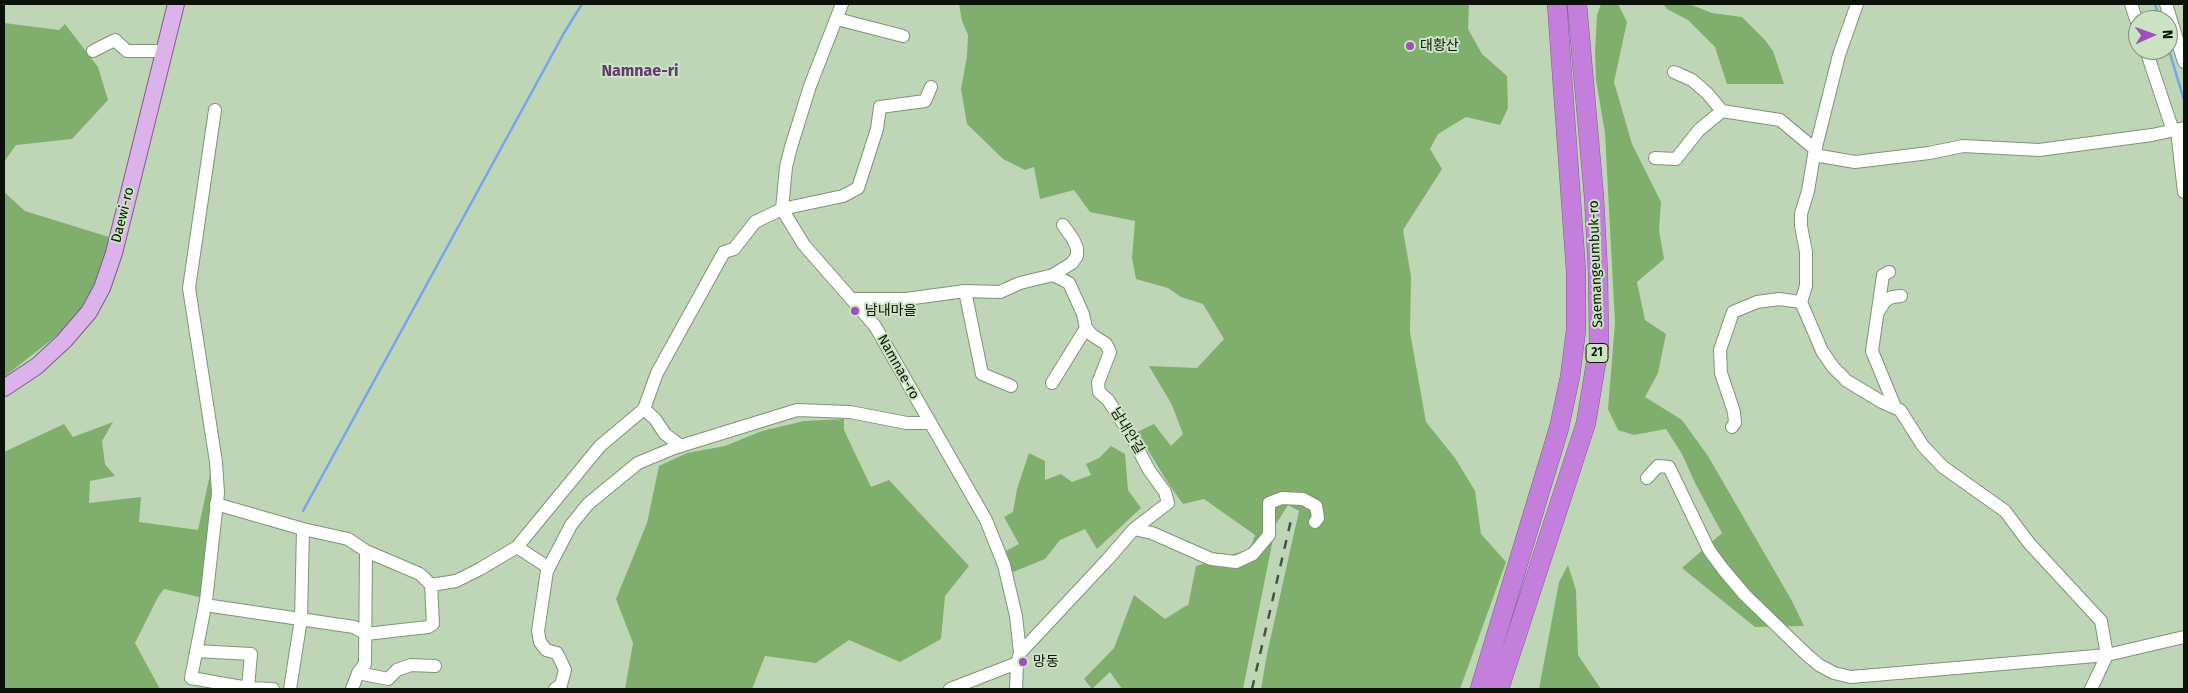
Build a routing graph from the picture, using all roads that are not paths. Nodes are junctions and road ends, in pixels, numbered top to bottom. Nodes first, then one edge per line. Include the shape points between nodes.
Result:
1 (176, 4) edge
2 (842, 4) edge
3 (1557, 4) edge
4 (1577, 4) edge
5 (1857, 4) edge
6 (2166, 4) edge
7 (837, 19) junction
8 (903, 36) dead end
9 (93, 51) dead end
10 (164, 51) junction
11 (2150, 60) edge
12 (2184, 62) edge
13 (1674, 72) dead end
14 (931, 87) dead end
15 (215, 110) dead end
16 (1722, 111) junction
17 (2179, 129) edge
18 (1815, 153) junction
19 (1655, 158) dead end
20 (2184, 192) edge
21 (782, 209) junction
22 (1063, 225) dead end
23 (1889, 272) dead end
24 (1053, 275) junction
25 (965, 292) junction
26 (1901, 296) dead end
27 (853, 300) junction
28 (1801, 302) junction
29 (1876, 316) junction
30 (1086, 328) junction
31 (1052, 383) dead end
32 (1011, 386) dead end
33 (4, 388) edge
34 (1894, 407) junction
35 (644, 409) junction
36 (930, 423) junction
37 (1732, 427) dead end
38 (681, 446) junction
39 (1646, 478) dead end
40 (216, 504) junction
41 (1315, 522) dead end
42 (303, 529) junction
43 (1134, 529) junction
44 (517, 546) junction
45 (366, 550) junction
46 (549, 568) junction
47 (430, 585) junction
48 (206, 604) junction
49 (301, 620) junction
50 (366, 634) junction
51 (2184, 637) edge
52 (196, 651) junction
53 (2107, 655) junction
54 (1019, 658) junction
55 (435, 666) dead end
56 (358, 673) junction
57 (248, 688) edge
58 (273, 689) edge
59 (290, 689) edge
60 (352, 689) edge
61 (555, 689) edge
62 (950, 689) edge
63 (1016, 689) edge
64 (1480, 689) edge
65 (1499, 689) edge
66 (2091, 689) edge

1 - 10 main road, Daewi-ro
2 - 7 street
3 - 64 highway, Saemangeumbuk-ro / 21 via 1576,272 1576,330 1559,428
4 - 65 highway, Saemangeumbuk-ro / 21 via 1594,197 1599,345 1586,423
5 - 18 street via 1839,55
6 - 12 street
7 - 8 street
7 - 21 street via 810,86 788,160
9 - 10 street via 116,40 127,52
10 - 33 main road, Daewi-ro via 114,254 102,288 89,312 64,341 37,366
11 - 17 street
13 - 16 street via 1692,80
14 - 21 street via 925,101 880,107 875,136 858,188 843,196
15 - 40 street via 189,288 216,462
16 - 18 street via 1780,120
16 - 19 street via 1699,130 1676,159
17 - 18 street via 2039,150 1963,146 1929,154 1855,162
17 - 20 street
18 - 28 street via 1801,214 1806,286
21 - 27 street, Namnae-ro via 804,245
21 - 35 street via 755,222 734,249 724,252 657,373
22 - 24 street via 1074,239 1077,256
23 - 29 street via 1883,275
24 - 25 street via 1000,292
24 - 30 street via 1069,283
25 - 27 street via 906,299
25 - 32 street via 982,374
26 - 29 street via 1885,301
27 - 36 street, Namnae-ro via 875,326
28 - 34 street via 1822,352 1833,368 1846,381
28 - 37 street via 1779,299 1757,302 1733,312 1720,350 1721,373 1734,412
29 - 34 street via 1872,351
30 - 31 street
30 - 43 street, 남내안길 via 1106,344 1110,352 1098,383 1099,392 1130,434 1168,502
34 - 53 street via 1900,410 1923,446 1943,467 2004,511 2101,621
35 - 38 street via 665,434
35 - 44 street via 600,446
36 - 38 street via 907,423 850,412 797,410
36 - 54 street, Namnae-ro via 986,520 1004,565 1016,616
38 - 46 street via 638,463 588,504 571,525
39 - 53 street via 1658,466 1669,467 1710,550 1723,569 1806,654 1834,673 1851,677
40 - 42 street
40 - 48 street
41 - 43 street via 1318,518 1316,506 1303,499 1282,498 1269,503 1269,536 1253,554 1236,562 1211,559 1152,533
42 - 45 street via 348,539
42 - 49 street
43 - 54 street, 남내안길
44 - 46 street
44 - 47 street via 456,581
45 - 47 street via 420,574
45 - 50 street
46 - 61 street via 538,631 540,642 546,650 557,653 565,670 561,685
47 - 50 street via 433,624 428,628
48 - 49 street
48 - 52 street
49 - 50 street via 354,627
49 - 59 street
50 - 56 street via 365,664
51 - 53 street
52 - 57 street via 190,678
52 - 57 street via 250,654
53 - 66 street
54 - 62 street
54 - 63 street, Namnae-ro
55 - 56 street via 411,665 397,670 388,679
56 - 60 street
57 - 58 street

